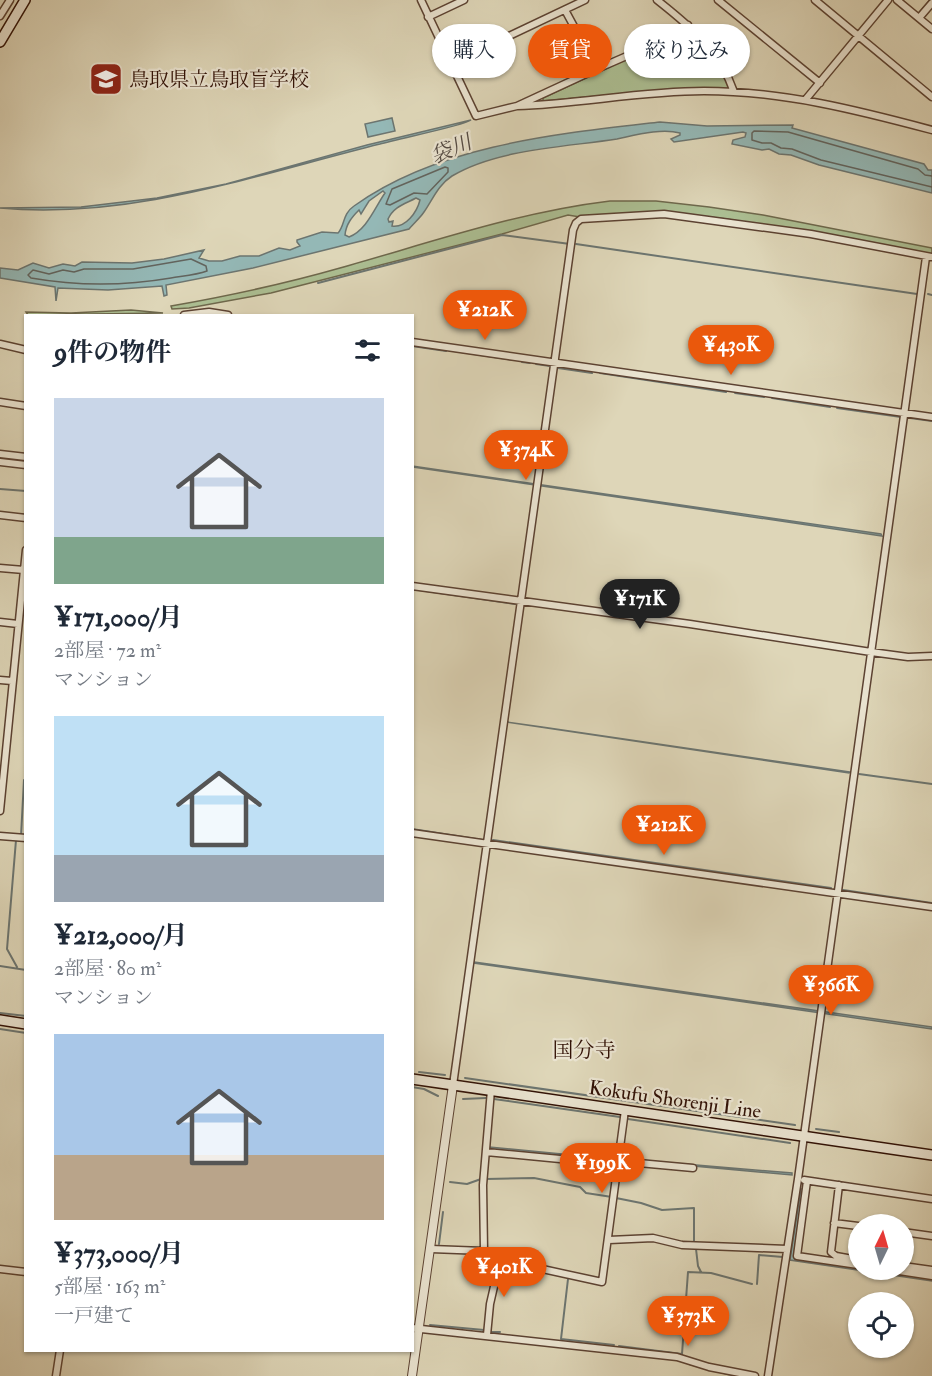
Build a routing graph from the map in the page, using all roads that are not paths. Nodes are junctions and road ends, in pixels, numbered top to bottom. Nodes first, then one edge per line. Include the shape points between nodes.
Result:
1 (10, 0) edge
2 (25, 0) edge
3 (421, 0) edge
4 (464, 0) edge
5 (585, 0) edge
6 (657, 0) edge
7 (718, 0) edge
8 (815, 0) edge
9 (888, 0) edge
10 (897, 0) edge
11 (932, 3) edge
12 (566, 10) junction
13 (0, 16) edge
14 (428, 17) junction
15 (919, 18) junction
16 (573, 24) edge
17 (687, 24) edge
18 (432, 25) edge
19 (932, 29) edge
20 (516, 33) edge
21 (859, 37) junction
22 (0, 42) edge
23 (459, 78) edge
24 (578, 78) edge
25 (728, 78) edge
26 (820, 83) junction
27 (734, 92) junction
28 (932, 97) edge
29 (806, 99) junction
30 (517, 106) junction
31 (932, 130) edge
32 (929, 257) edge
33 (192, 314) edge
34 (222, 314) edge
35 (414, 342) edge
36 (0, 344) edge
37 (24, 350) edge
38 (555, 363) junction
39 (0, 402) edge
40 (24, 406) edge
41 (905, 414) junction
42 (932, 417) edge
43 (0, 454) edge
44 (24, 457) edge
45 (0, 462) edge
46 (24, 465) edge
47 (0, 515) edge
48 (24, 518) edge
49 (0, 568) edge
50 (24, 570) joint
51 (414, 586) edge
52 (521, 602) junction
53 (0, 622) edge
54 (21, 627) edge
55 (871, 652) junction
56 (932, 656) edge
57 (0, 680) edge
58 (12, 681) junction
59 (3, 735) edge
60 (1, 788) edge
61 (0, 811) edge
62 (414, 832) edge
63 (0, 836) edge
64 (24, 838) edge
65 (488, 843) junction
66 (837, 893) junction
67 (932, 907) edge
68 (0, 1020) edge
69 (24, 1024) edge
70 (414, 1079) edge
71 (453, 1085) junction
72 (490, 1090) junction
73 (625, 1110) junction
74 (804, 1136) junction
75 (486, 1152) junction
76 (932, 1155) edge
77 (617, 1161) junction
78 (693, 1168) dead end
79 (798, 1179) junction
80 (807, 1181) junction
81 (839, 1185) junction
82 (932, 1199) edge
83 (834, 1222) junction
84 (848, 1224) edge
85 (914, 1234) edge
86 (932, 1236) edge
87 (609, 1240) junction
88 (431, 1249) junction
89 (787, 1250) junction
90 (484, 1251) junction
91 (501, 1256) junction
92 (848, 1258) edge
93 (848, 1264) edge
94 (914, 1268) edge
95 (0, 1269) edge
96 (932, 1270) edge
97 (24, 1272) edge
98 (914, 1273) edge
99 (932, 1276) edge
100 (416, 1328) edge
101 (487, 1335) junction
102 (60, 1352) edge
103 (57, 1376) edge
104 (412, 1376) edge
105 (755, 1376) edge
106 (768, 1376) edge

1 - 13 street
2 - 22 main road
3 - 14 street
4 - 14 street
5 - 12 street
6 - 17 street
7 - 26 street
8 - 21 street
9 - 21 street
10 - 15 street
11 - 15 street
12 - 16 street
12 - 20 street
14 - 18 street
15 - 19 street
21 - 26 street
21 - 28 street
23 - 30 street via 476,116
24 - 30 street
25 - 27 street
26 - 29 street
27 - 29 street
27 - 30 street via 621,96
29 - 31 street
32 - 38 street via 811,234 664,214 581,219 573,230
32 - 41 street
33 - 34 street
35 - 38 street
36 - 37 street
38 - 41 street
38 - 52 street
39 - 40 street
41 - 42 street
41 - 55 street
43 - 44 street
45 - 46 street
47 - 48 street
49 - 50 street
50 - 54 street
51 - 52 street
52 - 55 street
52 - 65 street
53 - 54 street
54 - 58 street
55 - 56 street
55 - 66 street
57 - 58 street
58 - 59 street
59 - 60 street
60 - 61 street
62 - 65 street
63 - 64 street
65 - 66 street
65 - 71 street
66 - 67 street
66 - 74 street
68 - 69 main road
70 - 71 main road, Kokufu Shorenji Line
71 - 72 main road, Kokufu Shorenji Line
71 - 88 street
72 - 73 main road, Kokufu Shorenji Line
72 - 75 street
73 - 74 main road, Kokufu Shorenji Line
73 - 77 street
74 - 76 main road, Kokufu Shorenji Line
74 - 79 street
75 - 77 street
75 - 90 street
77 - 78 street
77 - 87 street
79 - 80 street
79 - 89 street
80 - 81 street
80 - 93 street via 797,1256
81 - 82 street
81 - 83 street
83 - 84 street
83 - 92 street via 831,1252
85 - 86 street
87 - 89 street via 653,1238 690,1245
87 - 91 street via 602,1282
88 - 90 street
88 - 100 street
89 - 106 street
90 - 91 street
91 - 101 street
94 - 96 street
95 - 97 street
98 - 99 street
100 - 101 street
100 - 104 street
101 - 105 street via 677,1357
102 - 103 street

